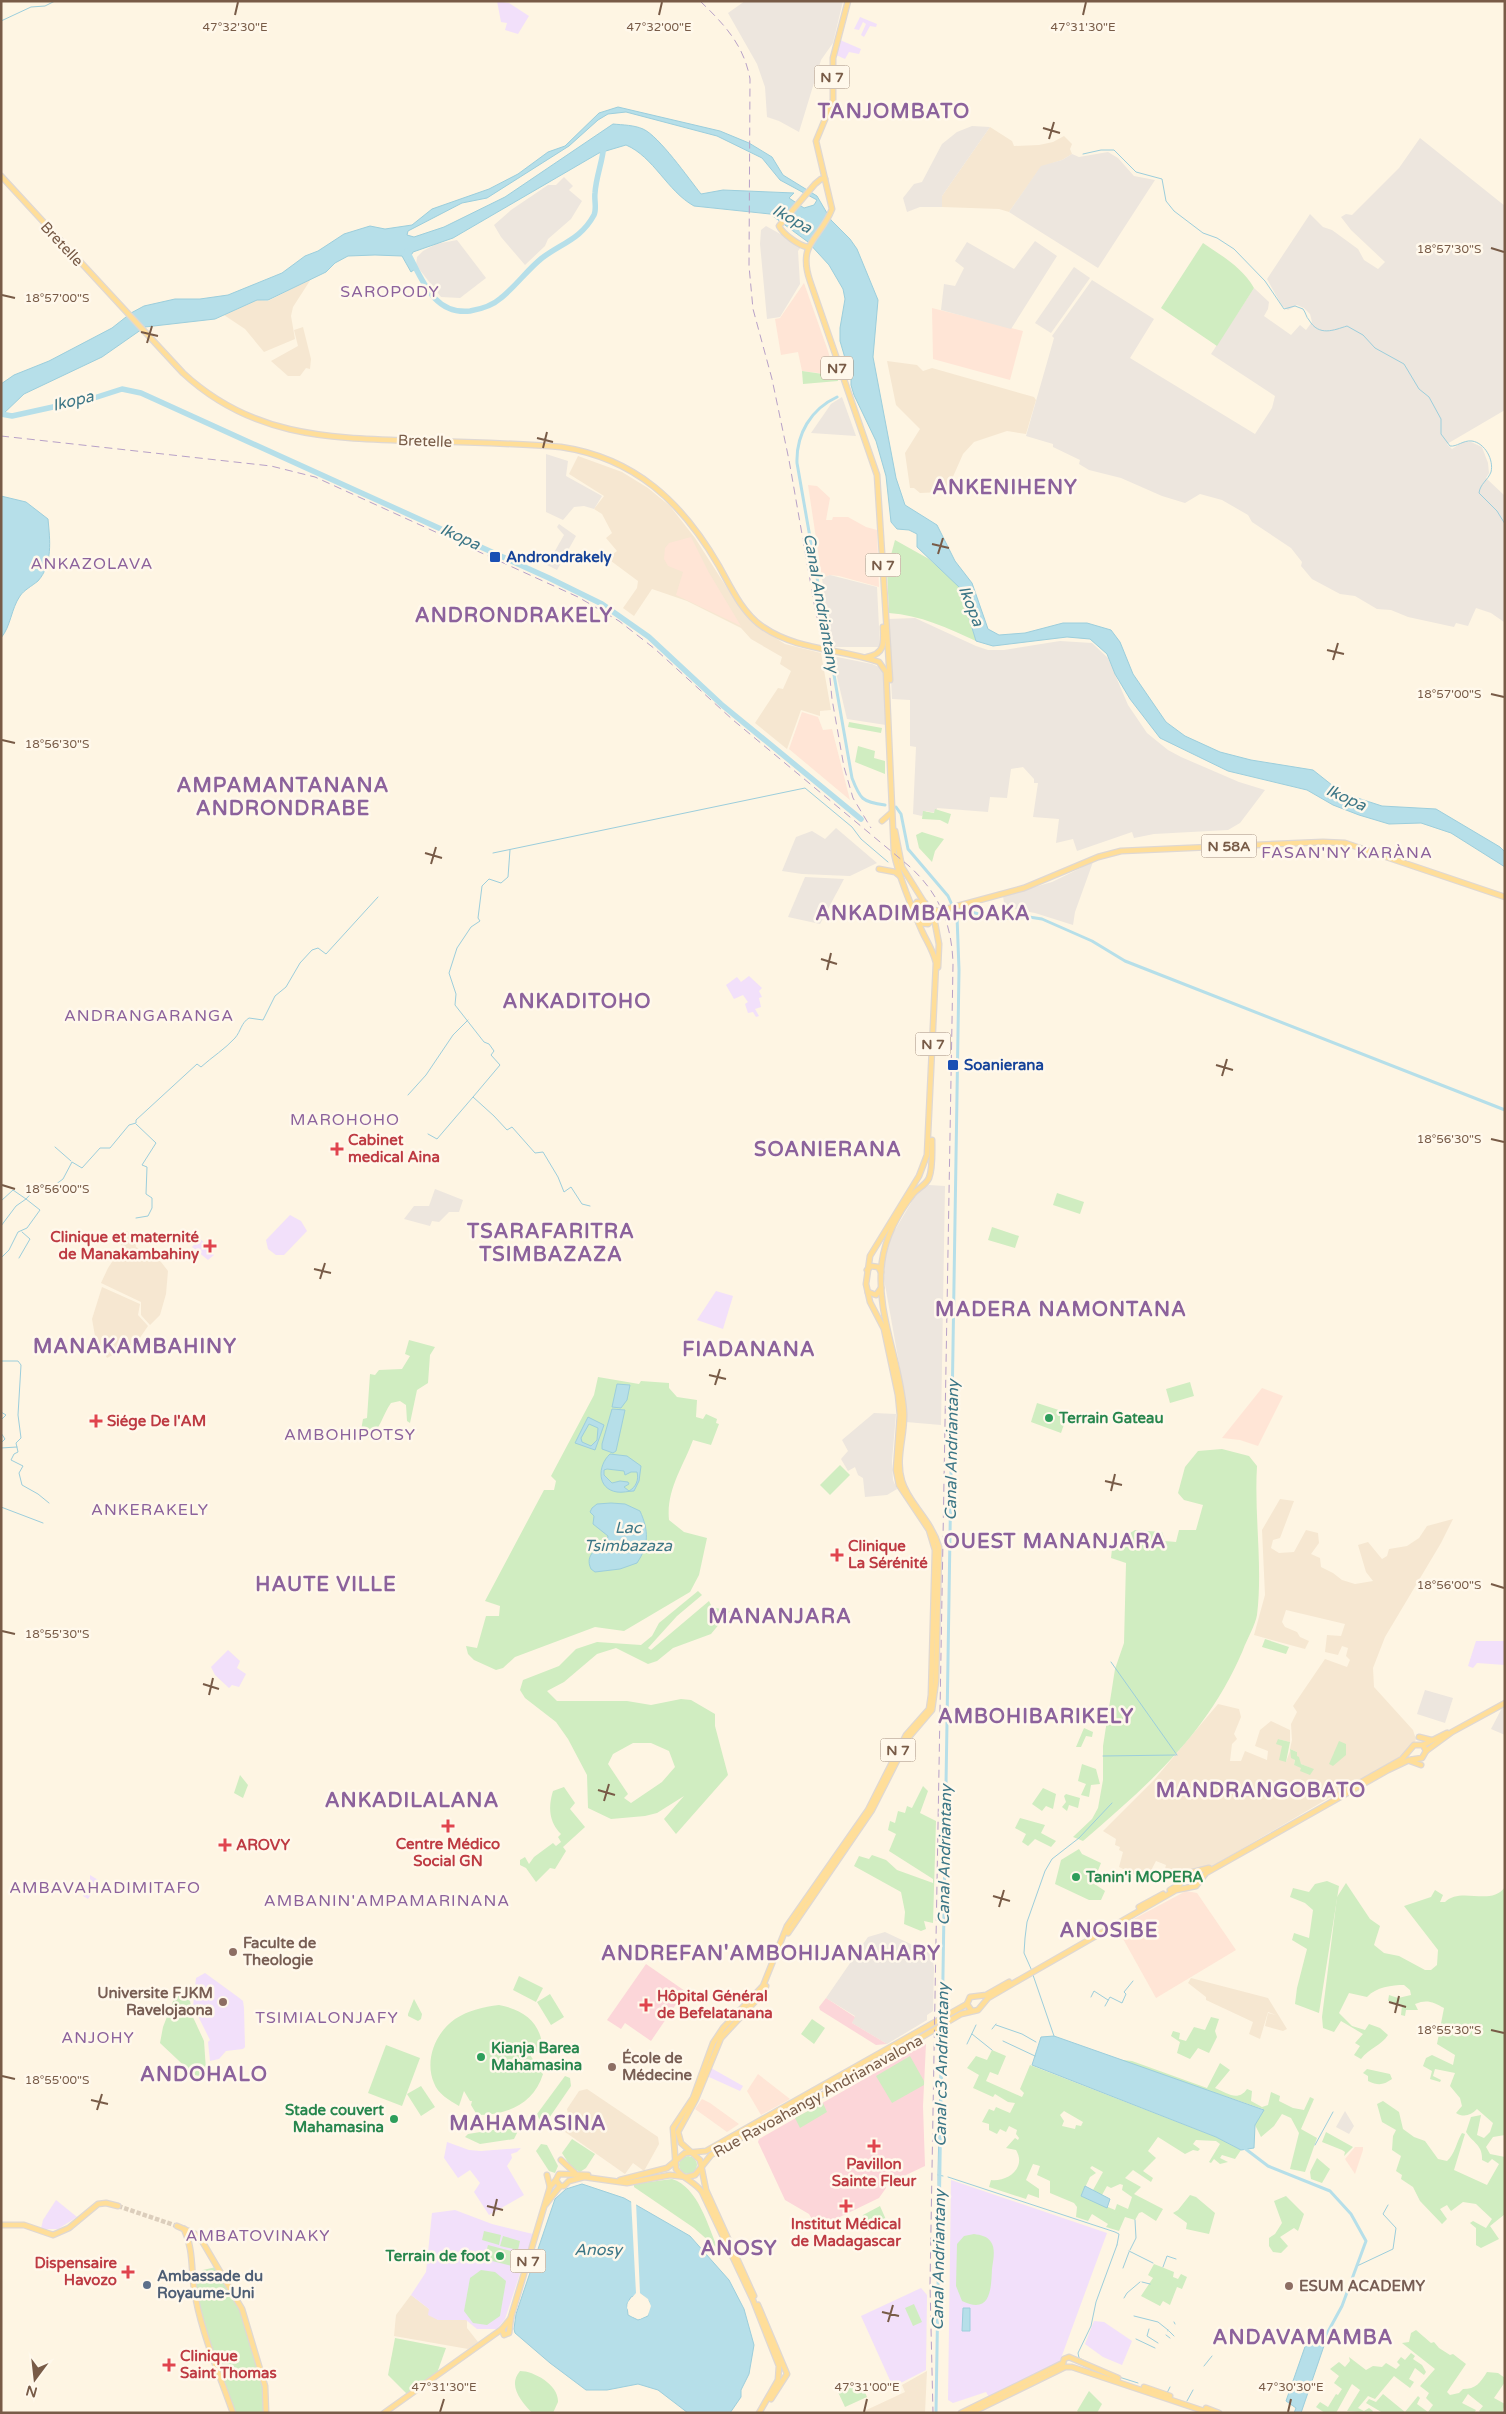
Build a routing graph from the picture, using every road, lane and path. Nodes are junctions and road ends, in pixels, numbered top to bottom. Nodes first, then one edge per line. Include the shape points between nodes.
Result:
1 (848, 1) edge
2 (1, 176) edge
3 (825, 179) junction
4 (802, 246) junction
5 (809, 246) junction
6 (876, 475) joint
7 (877, 490) joint
8 (879, 653) junction
9 (865, 657) junction
10 (889, 657) junction
11 (880, 662) junction
12 (891, 813) junction
13 (882, 821) dead end
14 (879, 869) dead end
15 (901, 877) junction
16 (1505, 897) edge
17 (925, 902) junction
18 (913, 907) junction
19 (929, 909) junction
20 (939, 911) junction
21 (934, 918) junction
22 (919, 922) junction
23 (930, 1168) junction
24 (923, 1169) junction
25 (919, 1176) junction
26 (925, 1184) junction
27 (867, 1270) junction
28 (881, 1272) junction
29 (881, 1288) junction
30 (867, 1291) junction
31 (1505, 1701) edge
32 (1419, 1737) dead end
33 (1437, 1739) junction
34 (1422, 1745) junction
35 (1411, 1750) junction
36 (1426, 1752) junction
37 (1417, 1758) junction
38 (1409, 1760) junction
39 (1421, 1764) dead end
40 (1195, 1873) junction
41 (1185, 1878) junction
42 (1199, 1882) junction
43 (1188, 1886) junction
44 (1033, 1970) junction
45 (978, 1997) junction
46 (967, 2004) junction
47 (982, 2004) junction
48 (971, 2010) junction
49 (693, 2151) junction
50 (676, 2159) junction
51 (561, 2160) dead end
52 (700, 2167) junction
53 (565, 2174) junction
54 (576, 2174) junction
55 (547, 2175) dead end
56 (682, 2175) junction
57 (556, 2180) junction
58 (569, 2181) junction
59 (560, 2186) junction
60 (550, 2187) junction
61 (546, 2204) junction
62 (118, 2206) tunnel mouth
63 (1, 2225) edge
64 (177, 2226) tunnel mouth
65 (183, 2228) junction
66 (197, 2236) junction
67 (190, 2241) junction
68 (202, 2241) junction
69 (191, 2247) junction
70 (511, 2317) junction
71 (502, 2330) junction
72 (1073, 2360) junction
73 (1064, 2365) junction
74 (1072, 2367) junction
75 (782, 2374) junction
76 (233, 2413) edge
77 (266, 2413) edge
78 (384, 2413) edge
79 (761, 2413) edge
80 (961, 2413) edge
81 (971, 2413) edge
82 (1210, 2413) edge
83 (1219, 2413) edge

1 - 3 main road, N 7 via 833,58 833,100 816,141
2 - 9 main road, Bretelle via 188,377 249,416 295,432 349,438 561,447 596,454 622,464 648,481 680,510 757,623 785,640
3 - 4 main road via 814,185 782,223 780,229
3 - 5 main road, N 7 via 832,209
4 - 5 main road
4 - 7 main road, N7 via 806,275 872,465
5 - 6 main road, N7 via 806,258 809,277
6 - 10 main road, N 7
7 - 8 main road, N 7 via 884,643
8 - 9 main road
8 - 10 main road via 885,652
8 - 11 main road
9 - 11 main road, Bretelle
10 - 11 main road via 886,663
10 - 17 main road, N 7 via 895,836 902,868
11 - 12 main road, N 7 via 887,677
12 - 13 main road
12 - 15 main road, N 7 via 894,853
14 - 15 main road
15 - 18 main road, N 7
16 - 20 main road, N 58A via 1345,844 1323,842 1121,851 1098,857 1024,888
17 - 18 main road via 917,902
17 - 19 main road, N 7
18 - 22 main road, N 7
19 - 20 main road
19 - 21 main road, N 7
20 - 21 main road
21 - 22 main road via 926,924
21 - 23 main road, N 7 via 939,949
22 - 24 main road, N 7 via 936,963 929,1143
23 - 24 main road
23 - 26 main road
24 - 25 main road
25 - 26 main road via 920,1182
25 - 27 main road, N 7 via 873,1250
26 - 28 main road, N 7 via 911,1196 892,1229 886,1242
27 - 28 main road via 875,1266
27 - 30 main road, N 7
28 - 29 main road, N 7
29 - 30 main road via 876,1295
29 - 49 main road, N 7 via 902,1395 902,1482 934,1531 939,1547 934,1706 904,1745 872,1810 790,1928 763,1993 720,2038 696,2100 678,2132 681,2142
30 - 50 main road, N 7 via 884,1329 898,1395 900,1415 896,1470 899,1485 929,1530 935,1550 931,1701 924,1716 906,1735 868,1810 787,1926 762,1988 723,2028 713,2044 693,2098 673,2128
31 - 33 main road
31 - 36 main road via 1452,1732
32 - 33 main road
33 - 34 main road
34 - 35 main road via 1414,1745
34 - 36 main road
35 - 37 main road
35 - 40 main road via 1407,1756 1386,1768
36 - 37 main road
37 - 38 main road
38 - 39 main road
38 - 42 main road via 1230,1859 1206,1873
40 - 41 main road via 1189,1873
40 - 42 main road
41 - 43 main road
41 - 44 main road via 1174,1888
42 - 43 main road via 1195,1887
43 - 44 main road
44 - 45 main road
44 - 47 main road
45 - 46 main road via 970,1997
45 - 47 main road
46 - 48 main road
46 - 49 main road, Rue Ravoahangy Andrianavalona via 706,2151
47 - 48 main road via 978,2010
48 - 52 main road, Rue Ravoahangy Andrianavalona via 711,2155
49 - 50 main road via 685,2152
49 - 52 main road, N 7 via 700,2160
50 - 54 main road via 662,2170 624,2180
50 - 56 main road, N 7 via 676,2169
51 - 54 main road
52 - 56 main road via 695,2175
52 - 75 main road via 706,2190 784,2363
53 - 54 main road
53 - 57 main road, N 7 via 559,2174
53 - 58 main road
55 - 60 main road
56 - 58 main road via 627,2183 584,2177
56 - 75 main road via 702,2192 753,2300
57 - 59 main road
57 - 60 main road, N 7
58 - 59 main road, N 7
59 - 61 main road, N 7
60 - 61 main road, N 7
61 - 70 main road, N 7
62 - 63 main road via 98,2204 69,2228 53,2235 24,2225
64 - 65 main road
65 - 66 main road
65 - 67 main road
66 - 67 main road
66 - 68 main road
67 - 69 main road
68 - 69 main road
68 - 77 main road via 242,2309 265,2386
69 - 76 main road via 195,2299
70 - 71 main road, N 7
70 - 71 main road, N 7 via 507,2334
71 - 78 main road, N 7
72 - 73 main road via 1066,2357
72 - 74 main road
72 - 83 main road
73 - 74 main road
73 - 80 main road
73 - 81 main road
74 - 82 main road
75 - 79 main road

